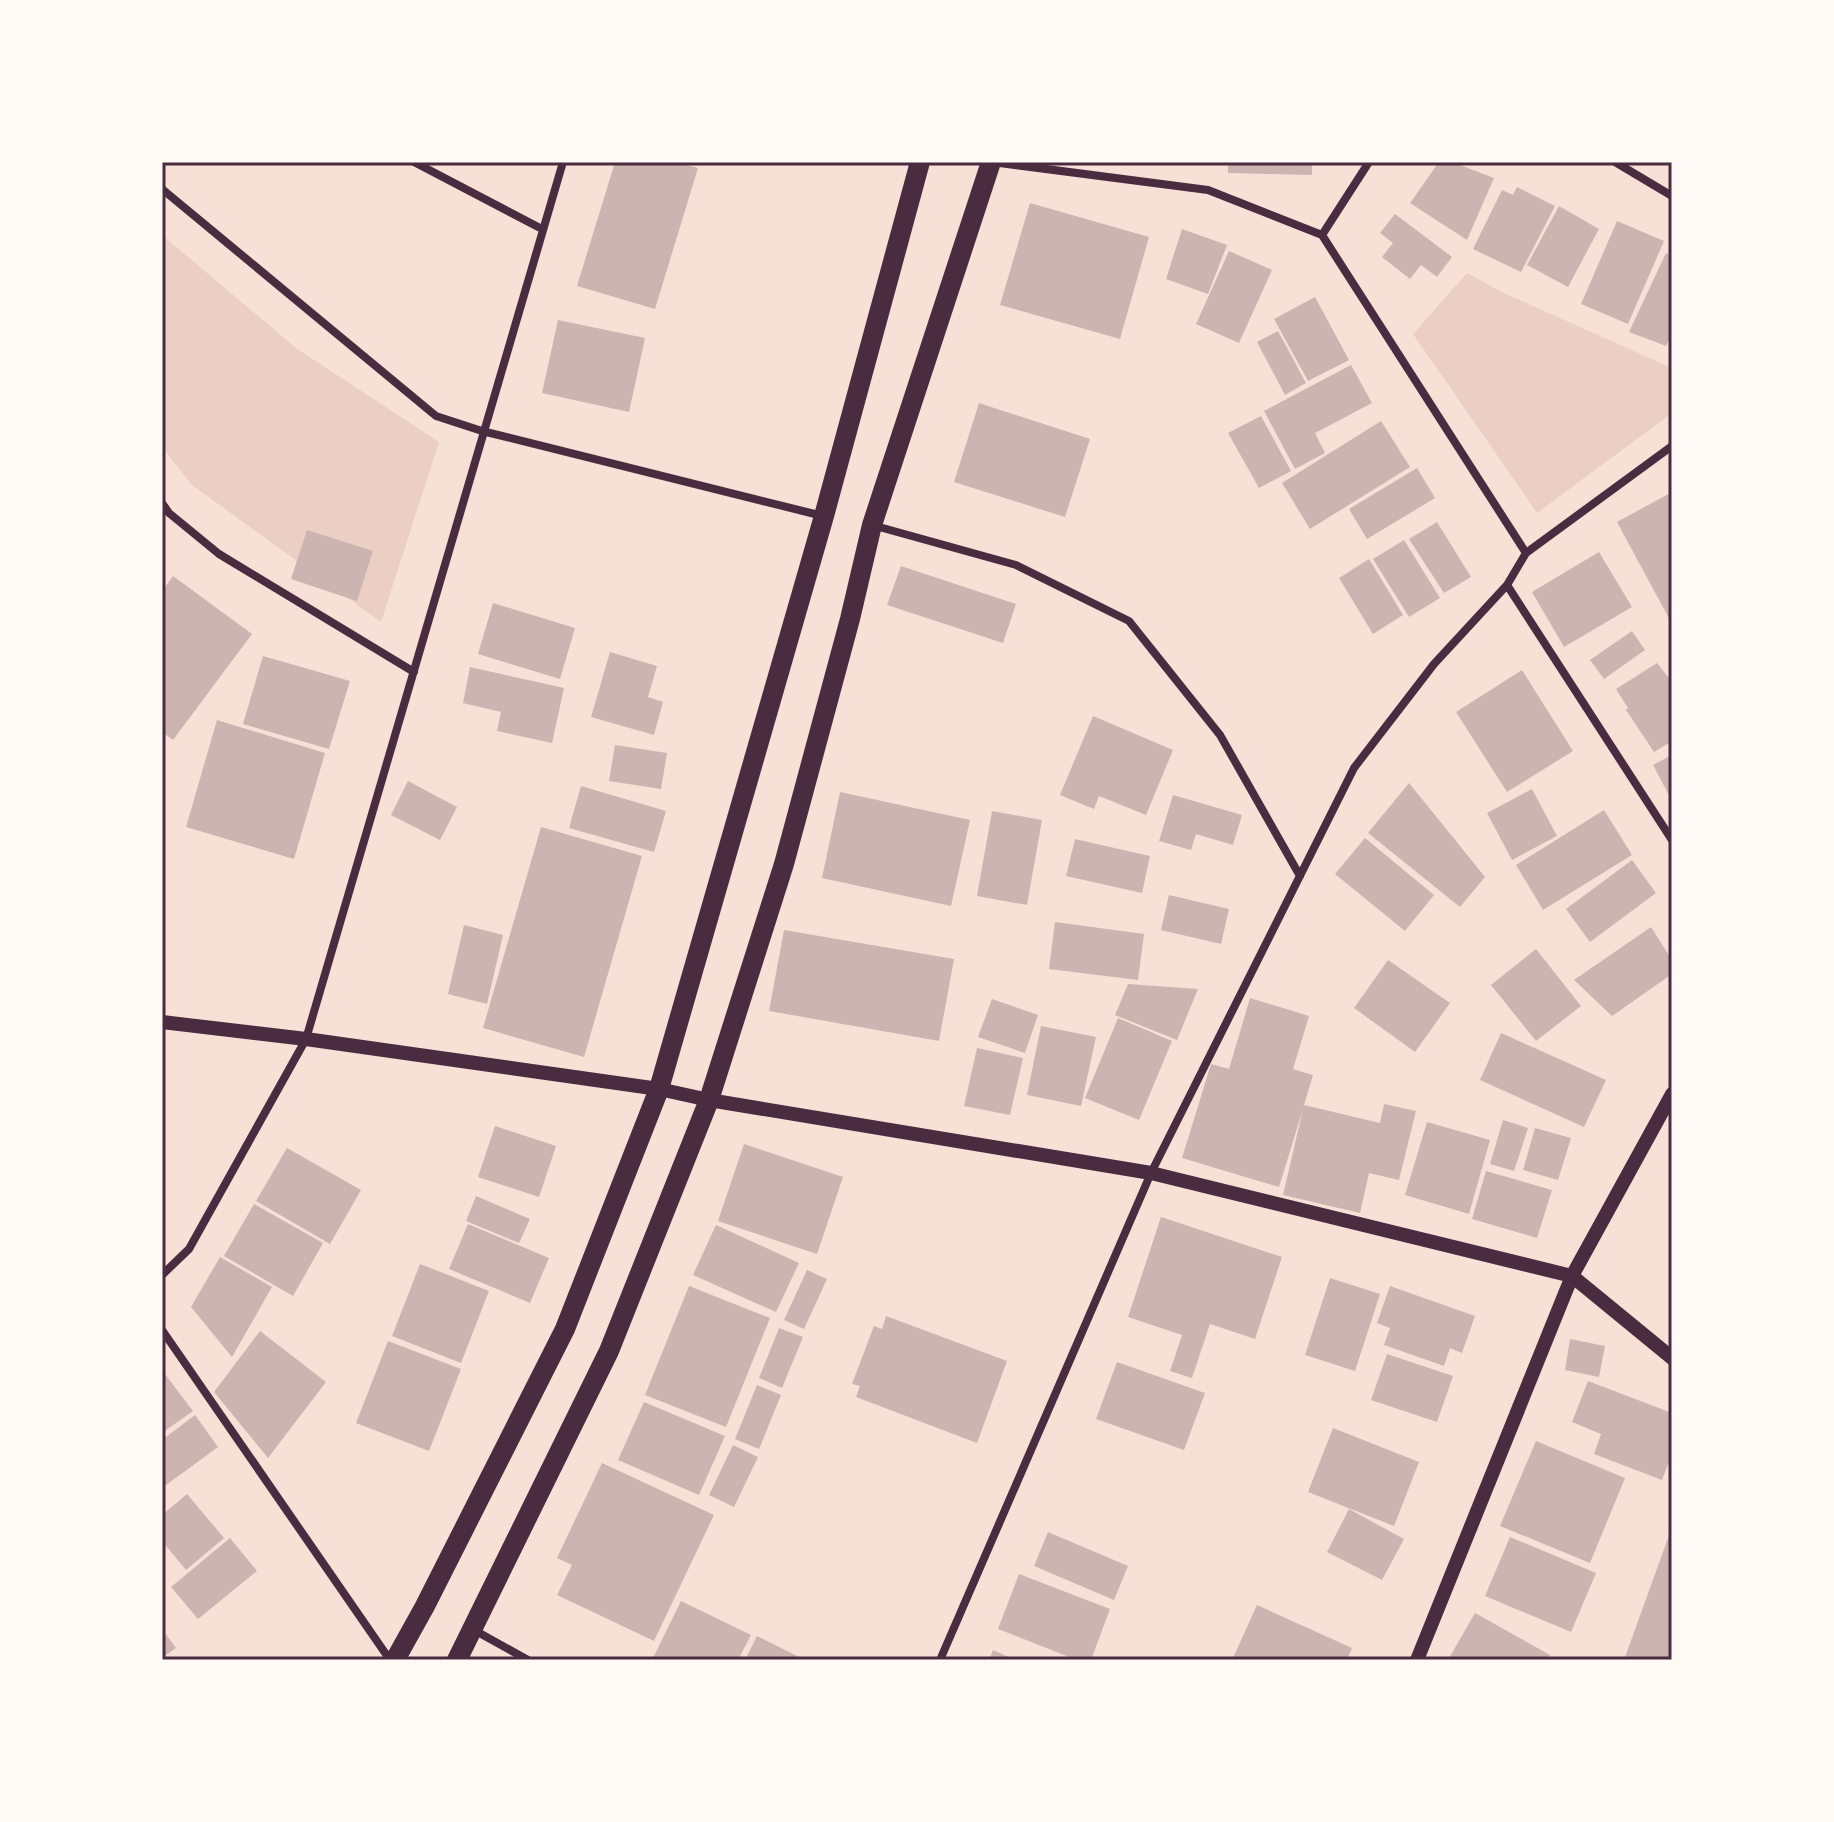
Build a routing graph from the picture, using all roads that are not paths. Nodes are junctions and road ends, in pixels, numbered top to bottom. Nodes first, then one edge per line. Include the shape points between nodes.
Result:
1 (414, 162) edge
2 (563, 162) edge
3 (920, 162) edge
4 (992, 162) edge
5 (1369, 162) edge
6 (1615, 162) edge
7 (162, 189) edge
8 (1672, 196) edge
9 (542, 229) junction
10 (1322, 235) junction
11 (482, 431) junction
12 (1672, 446) edge
13 (162, 503) edge
14 (169, 513) junction
15 (824, 516) junction
16 (162, 520) edge
17 (872, 525) junction
18 (1526, 553) junction
19 (1507, 585) junction
20 (414, 672) junction
21 (1672, 840) edge
22 (1300, 876) junction
23 (162, 1022) edge
24 (306, 1039) junction
25 (659, 1089) junction
26 (1672, 1094) edge
27 (709, 1100) junction
28 (1151, 1173) junction
29 (162, 1275) edge
30 (1572, 1276) junction
31 (162, 1330) edge
32 (1672, 1358) edge
33 (474, 1630) junction
34 (392, 1660) edge
35 (457, 1660) edge
36 (528, 1660) edge
37 (940, 1660) edge
38 (1417, 1660) edge

1 - 9 street
2 - 9 street
3 - 15 main road
4 - 10 street via 1208,190
4 - 17 main road
5 - 10 street
6 - 8 street
7 - 11 street via 436,416
9 - 11 street
10 - 18 street
11 - 15 street
11 - 20 street
12 - 18 street
13 - 14 street
14 - 16 street
14 - 20 street via 219,554
15 - 25 main road
17 - 22 street via 1016,565 1129,621 1220,735
17 - 27 main road via 784,864
18 - 19 street
19 - 21 street
19 - 22 street via 1434,664 1354,768
20 - 24 street
22 - 28 street
23 - 24 street
24 - 25 street
24 - 29 street via 189,1249
25 - 27 street
25 - 34 main road via 565,1329 425,1606
26 - 30 street
27 - 28 street
27 - 33 main road via 609,1351
28 - 30 street
28 - 37 street
30 - 32 street
30 - 38 street
31 - 34 street
33 - 35 main road
33 - 36 street

